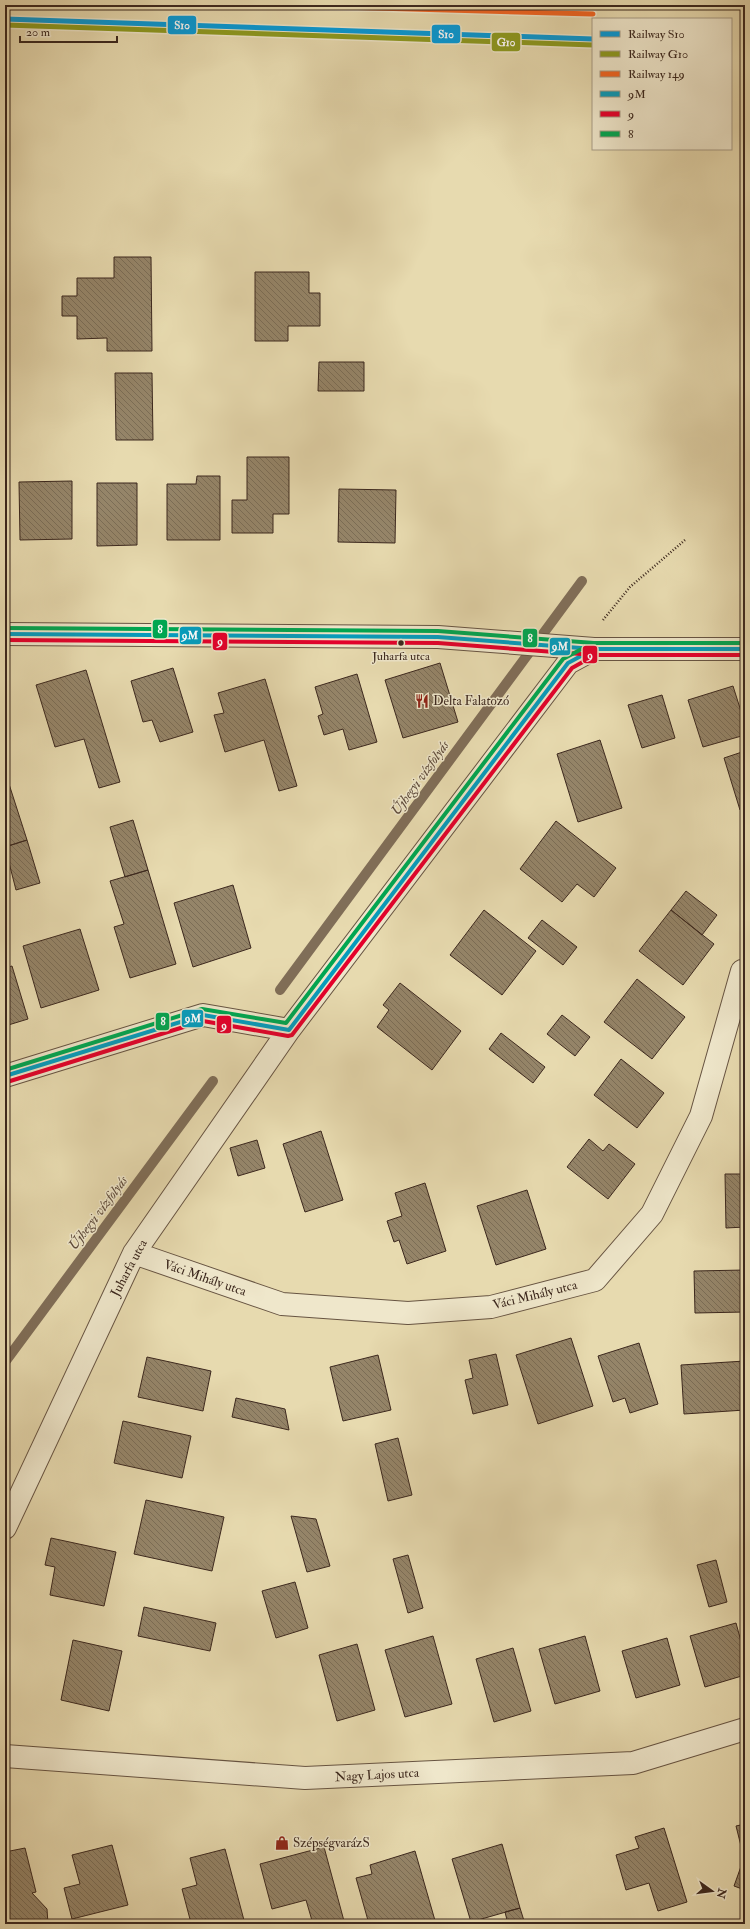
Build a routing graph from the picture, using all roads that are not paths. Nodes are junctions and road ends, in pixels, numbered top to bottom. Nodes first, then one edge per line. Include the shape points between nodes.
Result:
1 (5, 634) edge
2 (587, 649) junction
3 (745, 649) edge
4 (745, 971) edge
5 (289, 1030) junction
6 (5, 1076) edge
7 (134, 1253) junction
8 (5, 1528) edge
9 (745, 1730) edge
10 (5, 1756) edge

1 - 2 street via 430,637
2 - 3 street
2 - 5 street, Juharfa utca via 568,663
4 - 7 street, Váci Mihály utca via 742,971 701,1116 652,1214 595,1280 491,1307 408,1313 282,1304
5 - 6 street via 203,1015
5 - 7 street, Juharfa utca
7 - 8 street, Juharfa utca
9 - 10 street, Nagy Lajos utca via 633,1763 305,1778

